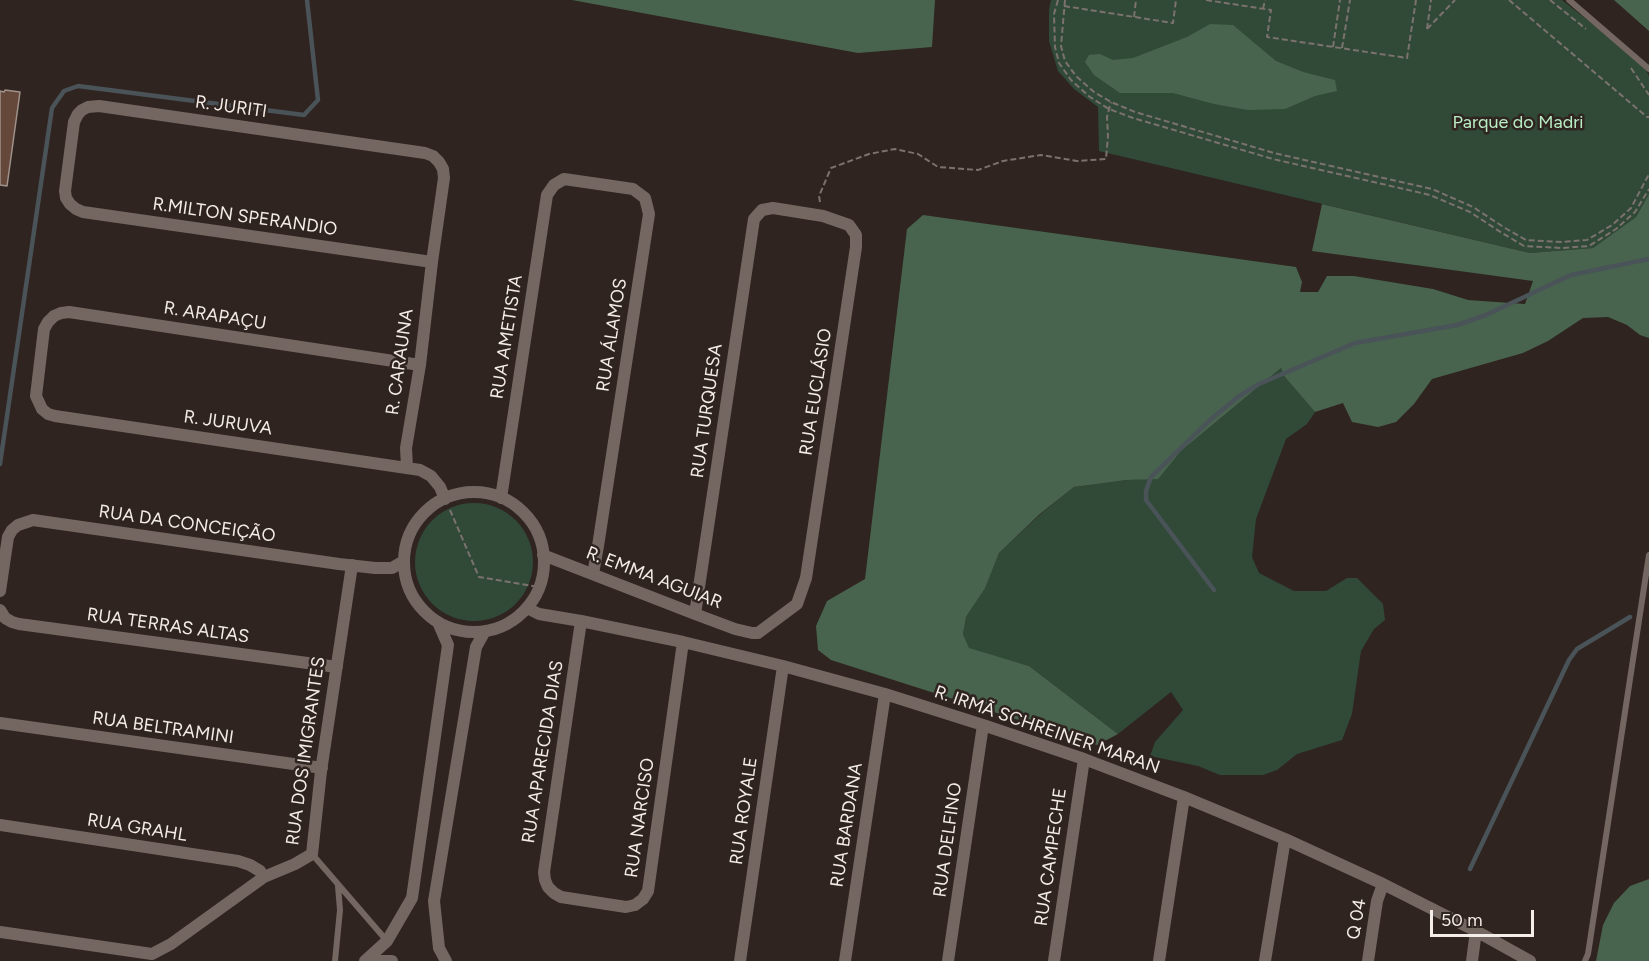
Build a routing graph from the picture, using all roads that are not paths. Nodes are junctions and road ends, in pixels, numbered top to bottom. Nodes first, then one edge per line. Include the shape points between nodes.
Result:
1 (1569, 0) edge
2 (1649, 69) edge
3 (444, 178) joint
4 (554, 184) joint
5 (65, 191) joint
6 (757, 214) joint
7 (432, 262) junction
8 (40, 362) joint
9 (420, 365) junction
10 (407, 467) junction
11 (501, 498) junction
12 (445, 499) junction
13 (543, 555) junction
14 (1649, 555) edge
15 (404, 561) junction
16 (352, 565) junction
17 (592, 574) junction
18 (0, 591) edge
19 (527, 608) junction
20 (0, 610) edge
21 (695, 614) junction
22 (581, 621) junction
23 (438, 622) junction
24 (485, 631) junction
25 (752, 633) joint
26 (683, 642) junction
27 (783, 666) junction
28 (337, 667) junction
29 (885, 694) junction
30 (0, 723) edge
31 (983, 725) junction
32 (1084, 759) junction
33 (322, 768) junction
34 (1184, 797) junction
35 (0, 825) edge
36 (1285, 839) junction
37 (312, 854) junction
38 (264, 877) junction
39 (1383, 884) junction
40 (338, 885) junction
41 (548, 887) joint
42 (1476, 931) junction
43 (0, 932) edge
44 (387, 941) junction
45 (335, 961) edge
46 (365, 961) edge
47 (373, 961) edge
48 (392, 961) edge
49 (446, 961) edge
50 (740, 961) edge
51 (845, 961) edge
52 (948, 961) edge
53 (1054, 961) edge
54 (1159, 961) edge
55 (1265, 961) edge
56 (1368, 961) edge
57 (1472, 961) edge
58 (1530, 961) edge
59 (1585, 961) edge

1 - 2 lane
3 - 5 street, R. JURITI via 440,162 425,153 94,106 82,110 74,122
3 - 7 street, R. CARAUNA
4 - 11 street, RUA AMETISTA via 547,195
4 - 17 street, RUA ÁLAMOS via 564,179 633,189 645,198 649,214
5 - 7 street, R.MILTON SPERANDIO via 70,204 82,212
6 - 21 street, RUA TURQUESA
6 - 25 street, RUA EUCLÁSIO via 773,208 823,216 849,225 856,235 856,247 806,578 797,604 758,633
7 - 9 street, R. CARAUNA
8 - 9 street, R. ARAPAÇU via 48,322 69,312
8 - 10 street, R. JURUVA via 36,396 48,414
9 - 10 street, R. CARAUNA via 406,448
10 - 12 street, R. JURUVA via 431,476
11 - 12 street via 478,492
11 - 13 street via 529,519
12 - 15 street via 415,524
13 - 17 street, R. EMMA AGUIAR
13 - 19 street via 539,587
14 - 59 lane
15 - 16 street, RUA DA CONCEIÇÃO via 392,568
15 - 23 street via 413,596
16 - 18 street, RUA DA CONCEIÇÃO via 33,520 18,525 8,537
16 - 28 street, RUA DOS IMIGRANTES
17 - 21 street, R. EMMA AGUIAR
19 - 22 street, R. IRMÃ SCHREINER MARAN via 539,614
19 - 24 street via 508,623
20 - 28 street, RUA TERRAS ALTAS via 5,618 19,624
21 - 25 street, R. EMMA AGUIAR
22 - 26 street, R. IRMÃ SCHREINER MARAN
22 - 41 street, RUA APARECIDA DIAS via 544,872
23 - 24 street via 461,630
23 - 44 street via 448,645 412,898
24 - 49 street via 476,647 434,901 440,948
26 - 27 street, R. IRMÃ SCHREINER MARAN
26 - 41 street, RUA NARCISO via 648,891 626,907 561,897
27 - 29 street, R. IRMÃ SCHREINER MARAN
27 - 50 street, RUA ROYALE
28 - 33 street, RUA DOS IMIGRANTES
29 - 31 street, R. IRMÃ SCHREINER MARAN
29 - 51 street, RUA BARDANA
30 - 33 street, RUA BELTRAMINI
31 - 32 street, R. IRMÃ SCHREINER MARAN
31 - 52 street, RUA DELFINO
32 - 34 street, R. IRMÃ SCHREINER MARAN
32 - 53 street, RUA CAMPECHE
33 - 37 street, RUA DOS IMIGRANTES
34 - 36 street, R. IRMÃ SCHREINER MARAN
34 - 54 street
35 - 38 street, RUA GRAHL via 238,861 260,871
36 - 39 street, R. IRMÃ SCHREINER MARAN
36 - 55 street
37 - 38 street, RUA DOS IMIGRANTES
37 - 40 lane
38 - 43 street, RUA DOS IMIGRANTES via 152,954
39 - 42 street, R. IRMÃ SCHREINER MARAN
39 - 56 street, Q 04
40 - 44 lane
40 - 45 lane
42 - 57 street
42 - 58 street, R. IRMÃ SCHREINER MARAN
44 - 46 street
47 - 48 street

